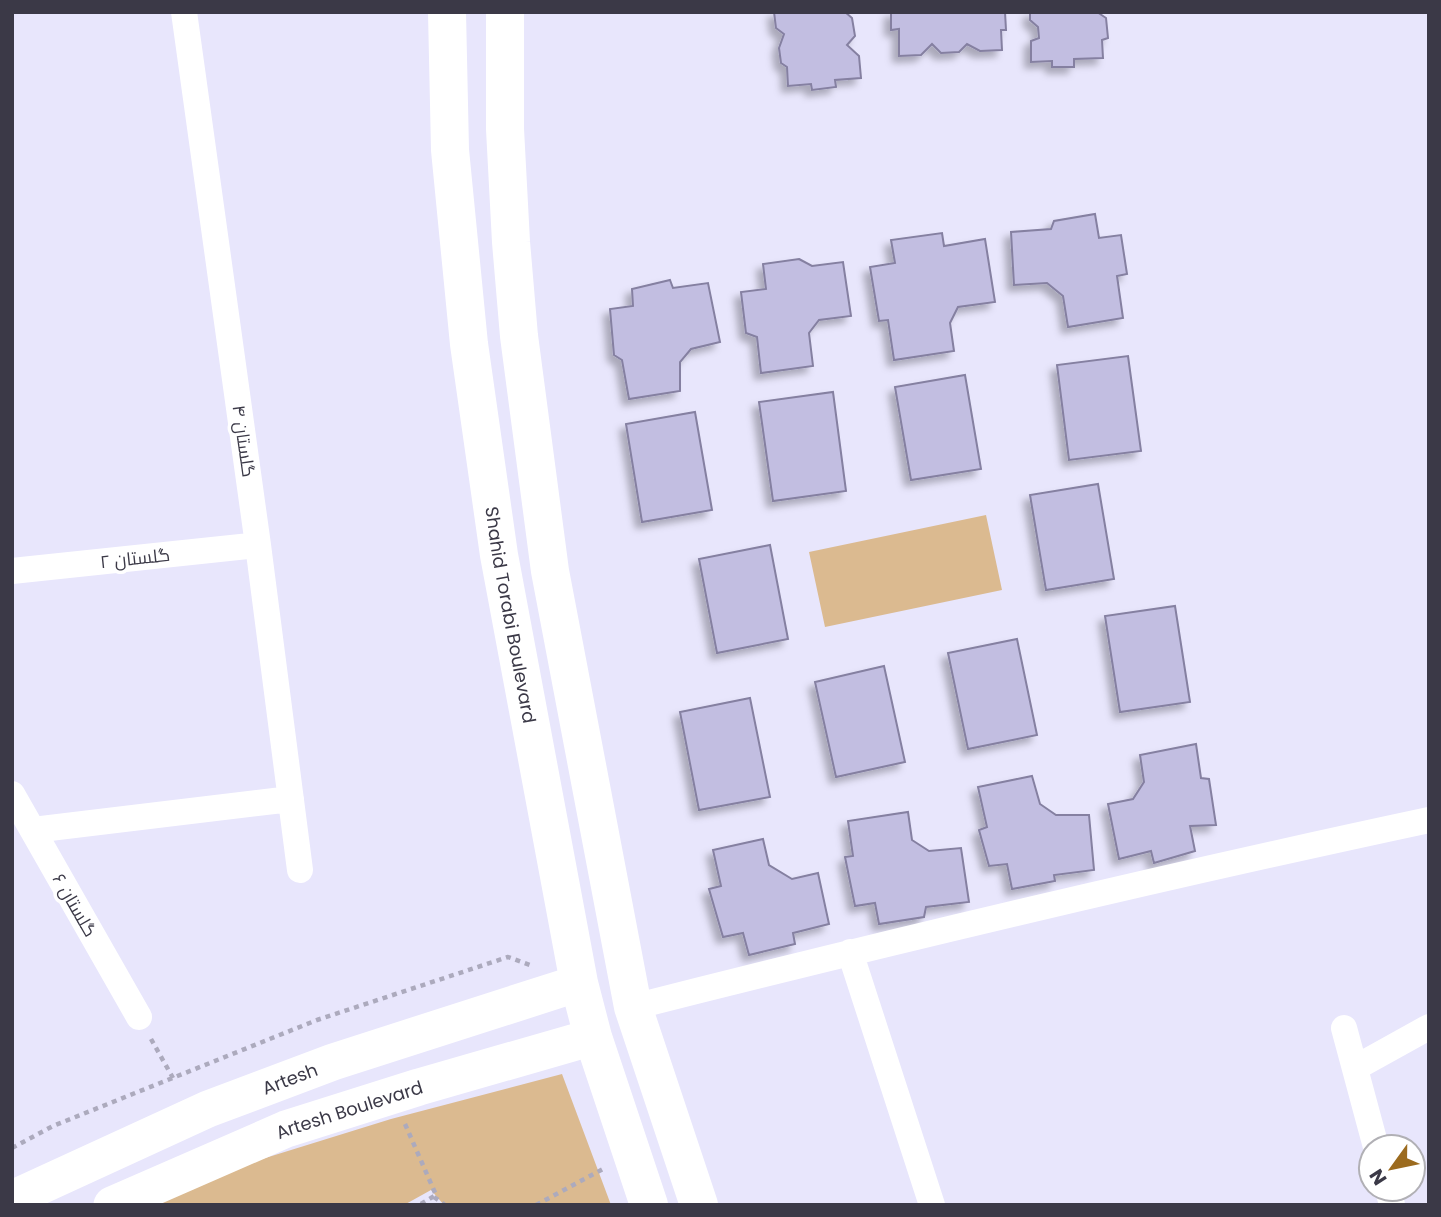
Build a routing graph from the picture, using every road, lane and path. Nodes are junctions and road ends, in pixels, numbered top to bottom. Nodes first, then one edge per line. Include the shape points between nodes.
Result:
1 (184, 12) edge
2 (447, 12) edge
3 (505, 12) edge
4 (258, 545) junction
5 (12, 571) edge
6 (12, 794) edge
7 (291, 799) junction
8 (1429, 820) edge
9 (33, 830) junction
10 (300, 870) dead end
11 (849, 952) junction
12 (531, 966) dead end
13 (579, 983) junction
14 (633, 1007) junction
15 (139, 1017) joint
16 (1429, 1027) edge
17 (1344, 1028) dead end
18 (593, 1037) junction
19 (1355, 1068) junction
20 (173, 1078) junction
21 (392, 1096) junction
22 (1372, 1133) edge
23 (12, 1148) edge
24 (632, 1154) junction
25 (434, 1196) junction
26 (12, 1199) edge
27 (112, 1205) edge
28 (419, 1205) edge
29 (444, 1205) edge
30 (536, 1205) edge
31 (649, 1205) edge
32 (699, 1205) edge
33 (932, 1205) edge

1 - 4 street, گلستان ۴
2 - 13 main road, Shahid Torabi Boulevard via 450,150 471,357 499,555
3 - 14 main road via 508,192 525,380 550,571
4 - 5 street, گلستان ۲
4 - 7 street, گلستان ۴
6 - 9 street, گلستان ۶
7 - 9 street
7 - 10 street, گلستان ۴
8 - 11 street
9 - 15 street, گلستان ۶
11 - 14 street
11 - 33 street
12 - 20 path via 508,957 317,1020
13 - 14 main road
13 - 18 main road, Shahid Torabi Boulevard
13 - 26 main road, Artesh via 333,1062 221,1104
14 - 18 main road
14 - 32 main road
15 - 20 path
16 - 19 street
17 - 19 street
18 - 21 main road, Artesh Boulevard
18 - 24 main road, Shahid Torabi Boulevard
19 - 22 street
20 - 23 path
21 - 25 path
21 - 27 main road, Artesh Boulevard via 286,1129
24 - 30 path
24 - 31 main road, Shahid Torabi Boulevard
25 - 28 path
25 - 29 path

